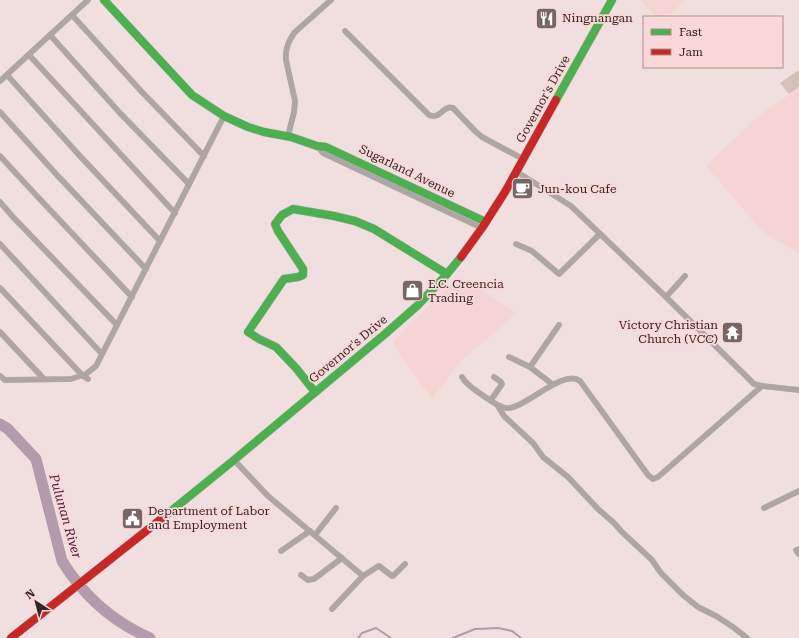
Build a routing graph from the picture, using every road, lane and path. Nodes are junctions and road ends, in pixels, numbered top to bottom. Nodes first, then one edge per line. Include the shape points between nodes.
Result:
1 (88, 0) edge
2 (104, 0) edge
3 (331, 0) edge
4 (612, 0) edge
5 (72, 15) junction
6 (345, 31) dead end
7 (50, 35) junction
8 (29, 55) junction
9 (7, 75) junction
10 (0, 82) edge
11 (0, 112) edge
12 (224, 116) junction
13 (288, 136) junction
14 (0, 156) edge
15 (204, 156) junction
16 (524, 159) junction
17 (516, 172) junction
18 (189, 184) junction
19 (0, 202) edge
20 (175, 213) junction
21 (484, 225) junction
22 (600, 234) junction
23 (160, 241) junction
24 (0, 244) edge
25 (516, 244) dead end
26 (146, 269) junction
27 (447, 274) junction
28 (685, 276) dead end
29 (0, 288) edge
30 (132, 296) junction
31 (666, 297) junction
32 (117, 325) junction
33 (559, 325) dead end
34 (0, 332) edge
35 (102, 354) junction
36 (509, 357) dead end
37 (530, 367) junction
38 (0, 376) edge
39 (86, 377) junction
40 (462, 377) dead end
41 (494, 377) dead end
42 (44, 379) junction
43 (552, 384) junction
44 (762, 386) junction
45 (799, 390) edge
46 (315, 392) junction
47 (491, 400) junction
48 (498, 405) junction
49 (234, 460) junction
50 (799, 491) edge
51 (336, 508) dead end
52 (764, 508) dead end
53 (310, 531) junction
54 (315, 535) junction
55 (799, 548) edge
56 (281, 551) dead end
57 (799, 554) edge
58 (342, 558) junction
59 (405, 564) dead end
60 (301, 575) dead end
61 (363, 576) junction
62 (332, 609) dead end
63 (11, 638) edge
64 (748, 638) edge

1 - 5 street
2 - 12 main road, Sugarland Avenue via 192,95
3 - 13 street via 295,32 288,44 286,60 295,101
4 - 16 main road, Governor's Drive
5 - 7 street
5 - 15 street
6 - 16 street via 429,115 433,117 447,108 453,108 475,132
7 - 8 street
7 - 18 street via 119,112
8 - 9 street
8 - 20 street
9 - 10 street
9 - 23 street
11 - 26 street
12 - 13 main road, Sugarland Avenue via 255,130
12 - 15 street
13 - 21 main road, Sugarland Avenue via 347,156
14 - 30 street
15 - 18 street
16 - 17 main road, Governor's Drive
17 - 21 main road, Governor's Drive
17 - 22 street via 572,206
18 - 20 street
19 - 32 street
20 - 23 street
21 - 27 main road, Governor's Drive
22 - 25 street via 559,274 532,251
22 - 31 street
23 - 26 street
24 - 35 street
26 - 30 street
27 - 46 main road, Governor's Drive via 418,305
27 - 46 main road via 357,221 293,209 278,218 275,224 278,231 303,269 303,275 299,278 284,279 248,332 276,347
28 - 31 street
29 - 39 street
30 - 32 street
31 - 44 street via 754,384
32 - 35 street
33 - 37 street
34 - 42 street
35 - 39 street
36 - 37 street
37 - 43 street
38 - 42 street via 4,380
39 - 42 street
40 - 47 street via 471,387
41 - 47 street via 502,384
43 - 44 street via 574,378 580,381 653,479
43 - 48 street via 519,405 507,408
44 - 45 street
46 - 49 main road, Governor's Drive
47 - 48 street
48 - 64 street via 504,416 533,443 543,458 568,477 652,560 683,595
49 - 53 street via 268,496
49 - 63 main road, Governor's Drive
50 - 52 street
51 - 54 street
53 - 54 street
53 - 56 street
54 - 58 street
55 - 57 street via 796,550
58 - 60 street via 314,579 308,580
58 - 61 street
59 - 61 street via 393,576 379,566
61 - 62 street

